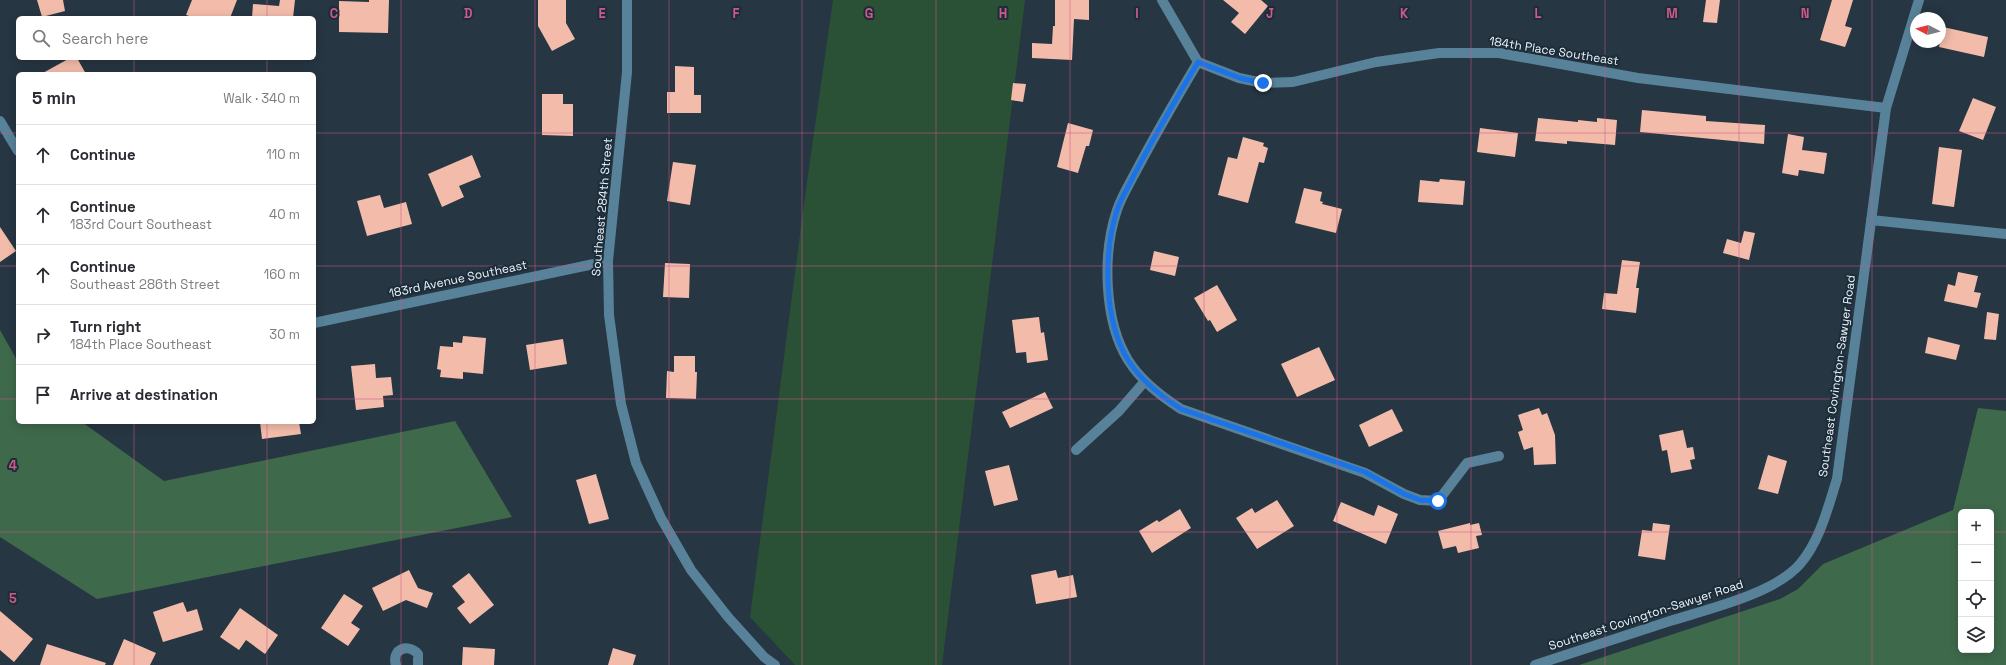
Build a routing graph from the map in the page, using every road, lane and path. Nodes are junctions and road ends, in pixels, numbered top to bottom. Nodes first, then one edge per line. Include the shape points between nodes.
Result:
1 (627, 0) edge
2 (1162, 0) edge
3 (1919, 0) edge
4 (1198, 62) junction
5 (1886, 108) junction
6 (0, 121) edge
7 (16, 148) edge
8 (1871, 220) junction
9 (2006, 234) edge
10 (608, 260) junction
11 (316, 323) edge
12 (1145, 381) junction
13 (1076, 450) dead end
14 (1499, 456) dead end
15 (396, 665) edge
16 (418, 665) edge
17 (775, 665) edge
18 (1535, 665) edge

1 - 10 street, Southeast 284th Street via 627,72
2 - 4 street
3 - 5 street, Southeast Covington-Sawyer Road
4 - 5 street, 184th Place Southeast via 1240,78 1263,83 1293,82 1376,62 1439,53 1500,54 1638,78
4 - 12 street via 1146,152 1117,210 1110,240 1108,272 1116,334 1128,360
5 - 8 street, Southeast Covington-Sawyer Road
6 - 7 street
8 - 9 street
8 - 18 street, Southeast Covington-Sawyer Road via 1837,479 1825,517 1809,552 1799,565 1778,583 1734,600
10 - 11 street, 183rd Avenue Southeast
10 - 17 street, Southeast 284th Street via 609,315 621,404 636,463 661,518 691,570 728,617 764,657
12 - 13 street via 1119,411
12 - 14 street via 1162,397 1181,409 1365,472 1420,500 1438,501 1467,463
15 - 16 street via 397,652 406,648 418,654

